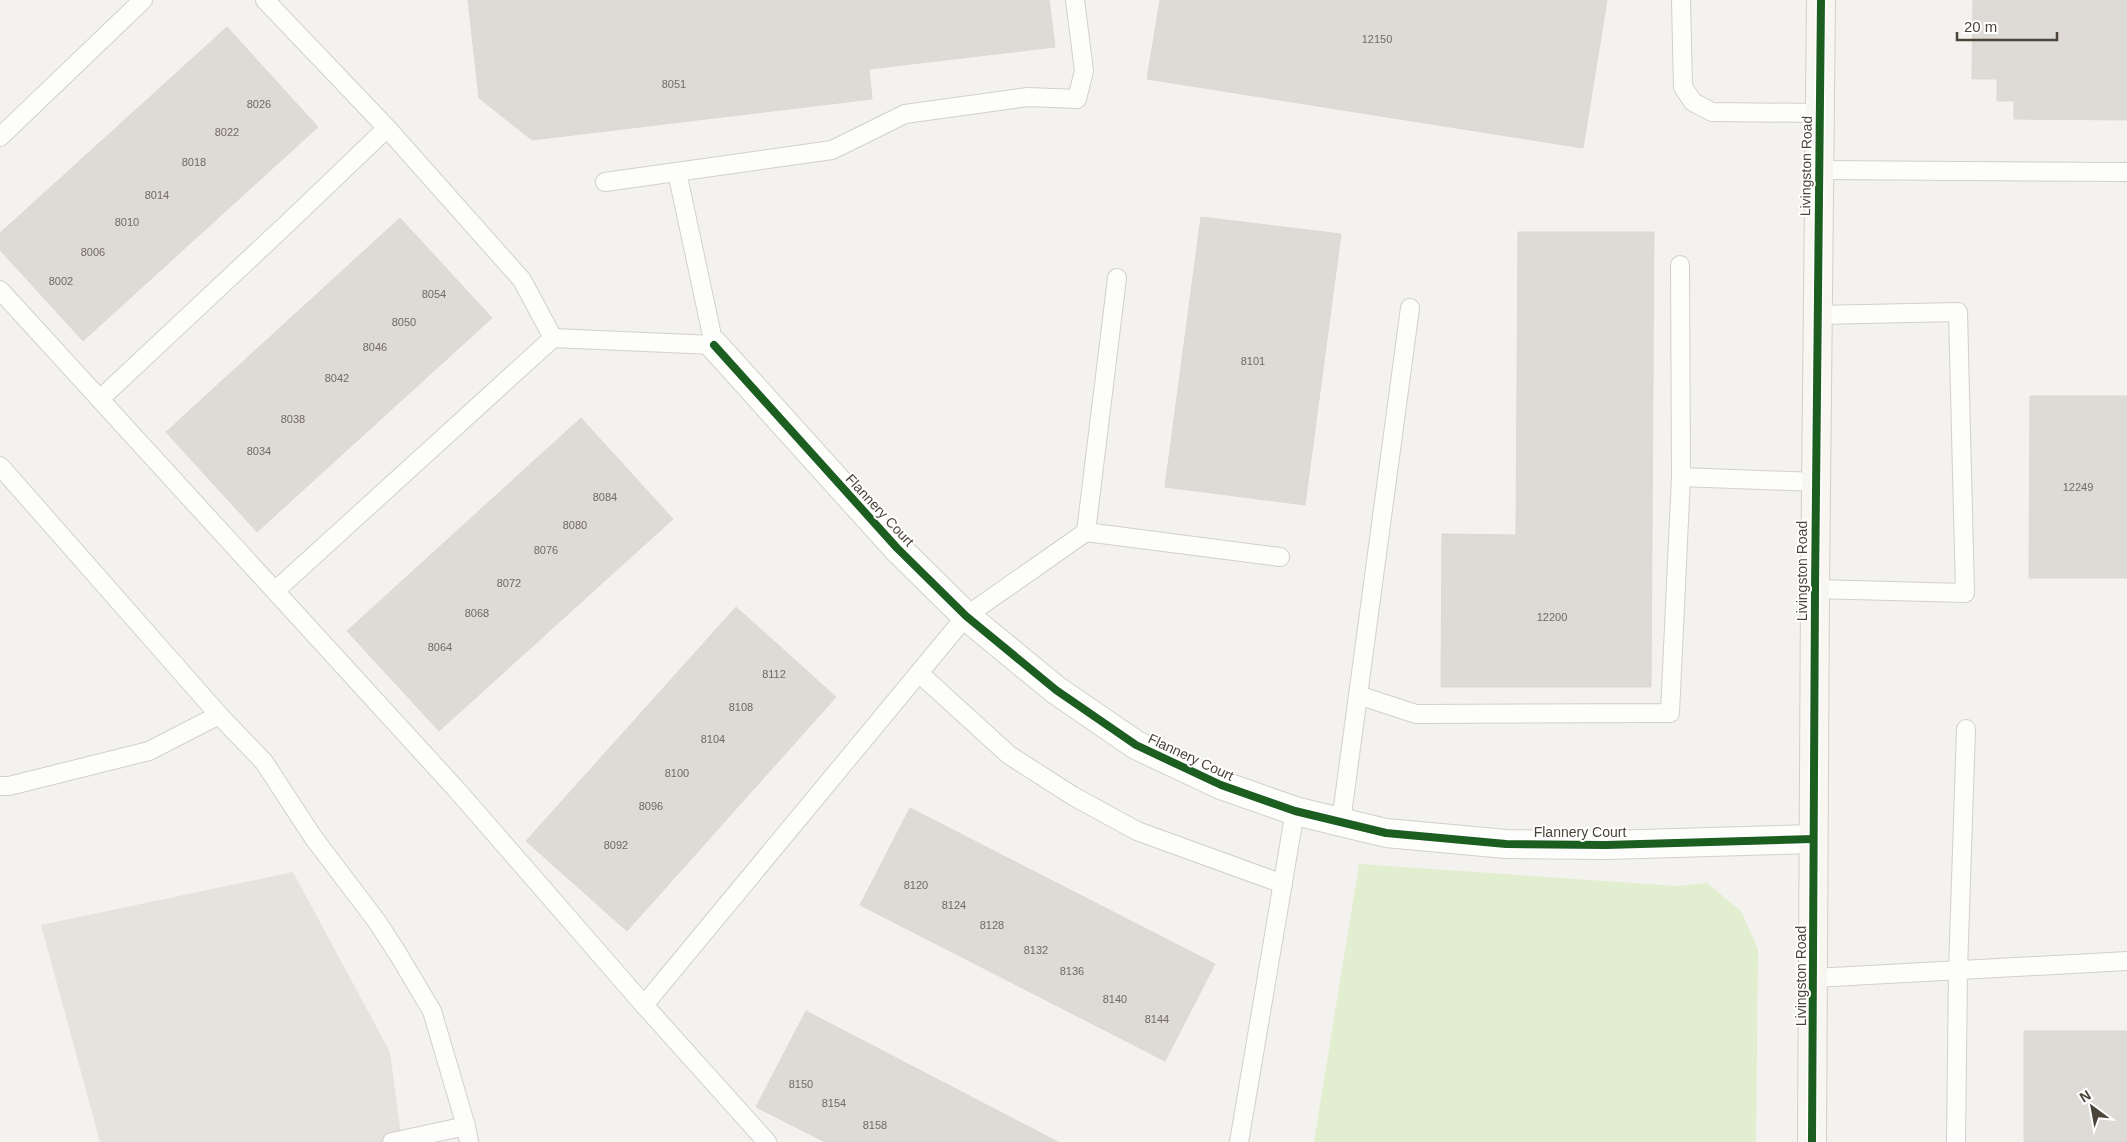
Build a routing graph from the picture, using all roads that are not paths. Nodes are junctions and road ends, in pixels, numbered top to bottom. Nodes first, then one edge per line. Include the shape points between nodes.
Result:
1 (143, 0) edge
2 (265, 0) edge
3 (1075, 0) edge
4 (1681, 0) edge
5 (1821, 0) edge
6 (1819, 114) junction
7 (387, 128) junction
8 (0, 136) edge
9 (1818, 170) junction
10 (677, 172) junction
11 (2127, 172) edge
12 (605, 182) dead end
13 (1680, 265) dead end
14 (1117, 278) dead end
15 (0, 290) edge
16 (1410, 308) dead end
17 (1817, 315) junction
18 (553, 338) junction
19 (714, 345) junction
20 (100, 399) junction
21 (0, 466) edge
22 (1681, 477) junction
23 (1816, 482) junction
24 (1086, 532) junction
25 (1280, 557) dead end
26 (1815, 589) junction
27 (275, 591) junction
28 (966, 616) junction
29 (919, 673) junction
30 (1358, 695) junction
31 (219, 715) junction
32 (1966, 729) dead end
33 (0, 786) edge
34 (1295, 811) junction
35 (1341, 822) junction
36 (1813, 839) junction
37 (1283, 884) junction
38 (2127, 961) edge
39 (1958, 971) junction
40 (1814, 978) junction
41 (644, 1005) junction
42 (468, 1134) edge
43 (392, 1142) edge
44 (767, 1142) edge
45 (1239, 1142) edge
46 (1812, 1142) edge
47 (1956, 1142) edge

1 - 8 lane
2 - 7 lane
3 - 10 lane via 1084,71 1077,99 1028,97 904,114 832,150
4 - 6 lane via 1683,87 1693,102 1712,112
5 - 6 street, Livingston Road
6 - 9 street, Livingston Road
7 - 18 lane via 522,280
7 - 20 lane
9 - 11 lane
9 - 17 street, Livingston Road
10 - 12 lane
10 - 19 lane
13 - 22 lane
14 - 24 lane
15 - 20 lane
16 - 30 lane
17 - 23 street, Livingston Road
17 - 26 lane via 1958,312 1965,593
18 - 19 lane
18 - 27 lane
19 - 28 street, Flannery Court via 897,548
20 - 27 lane
21 - 31 lane
22 - 23 lane
22 - 30 lane via 1670,713 1416,714
23 - 26 street, Livingston Road
24 - 25 lane
24 - 28 lane
26 - 36 street, Livingston Road
27 - 41 lane via 456,789
28 - 29 lane
28 - 34 street, Flannery Court via 1056,690 1136,745 1221,786
29 - 37 lane via 1009,755 1073,796 1137,831
29 - 41 lane
30 - 35 lane
31 - 33 lane via 149,751
31 - 42 lane via 264,762 313,838 378,923 432,1011
32 - 39 lane
34 - 35 street, Flannery Court
34 - 37 lane
35 - 36 street, Flannery Court via 1386,833 1506,844 1606,845
36 - 40 street, Livingston Road
37 - 45 lane
38 - 39 lane
39 - 40 lane
39 - 47 lane
40 - 46 street, Livingston Road
41 - 44 lane
42 - 43 lane

